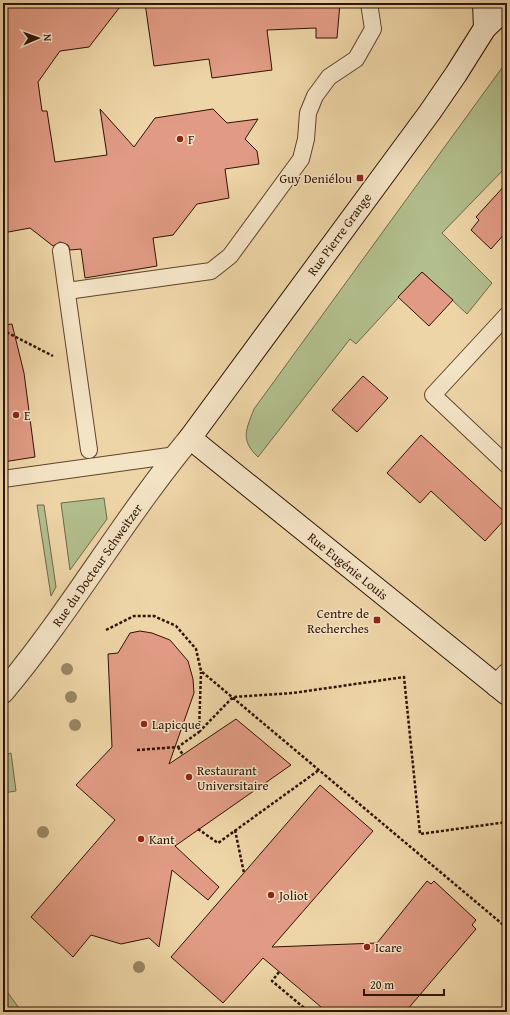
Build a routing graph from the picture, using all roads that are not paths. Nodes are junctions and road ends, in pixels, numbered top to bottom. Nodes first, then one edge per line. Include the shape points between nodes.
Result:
1 (369, 3) edge
2 (484, 3) edge
3 (507, 7) edge
4 (484, 28) junction
5 (61, 252) dead end
6 (67, 291) junction
7 (507, 315) edge
8 (190, 438) junction
9 (89, 450) dead end
10 (176, 455) junction
11 (507, 465) edge
12 (3, 479) edge
13 (504, 685) edge
14 (3, 692) edge

1 - 6 lane via 373,29 356,59 329,78 315,96 308,113 301,159 230,256 211,272
2 - 4 street
3 - 4 street, Rue Pierre Grange
4 - 8 street, Rue Pierre Grange via 430,112
5 - 6 lane
6 - 9 lane
7 - 11 lane via 433,395
8 - 10 street, Rue du Docteur Schweitzer
8 - 13 street, Rue Eugénie Louis
10 - 12 lane
10 - 14 street, Rue du Docteur Schweitzer via 66,611

